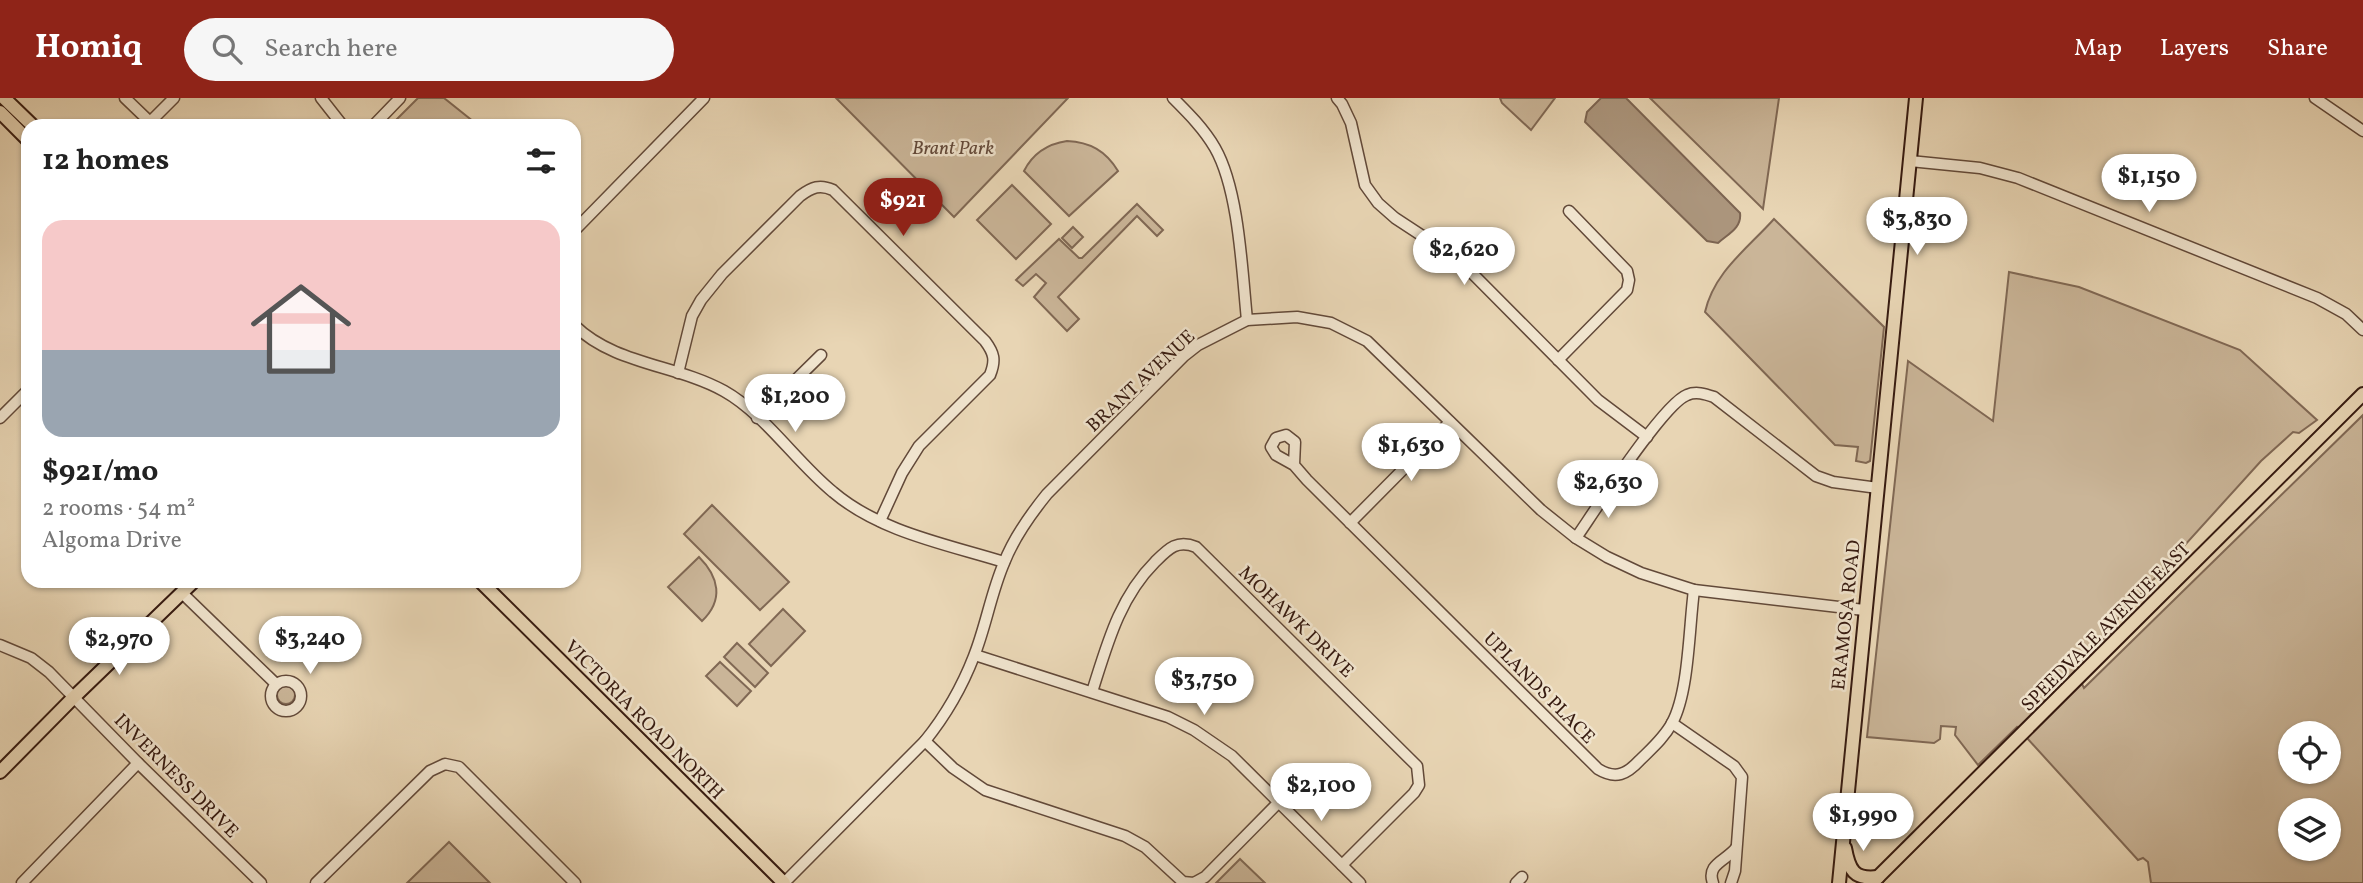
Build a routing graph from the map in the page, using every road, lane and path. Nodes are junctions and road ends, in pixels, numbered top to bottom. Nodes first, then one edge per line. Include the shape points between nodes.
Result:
1 (4, 98) edge
2 (125, 98) edge
3 (174, 98) edge
4 (321, 98) edge
5 (400, 98) edge
6 (704, 98) edge
7 (1173, 98) edge
8 (1337, 98) edge
9 (1916, 98) edge
10 (2315, 98) edge
11 (0, 112) edge
12 (26, 119) edge
13 (144, 119) edge
14 (153, 119) edge
15 (338, 119) edge
16 (380, 119) edge
17 (2363, 131) edge
18 (21, 133) edge
19 (1910, 161) junction
20 (1569, 211) dead end
21 (581, 223) edge
22 (1247, 320) junction
23 (581, 330) edge
24 (2363, 330) edge
25 (821, 355) dead end
26 (1559, 360) junction
27 (678, 373) junction
28 (2363, 394) edge
29 (21, 397) edge
30 (0, 418) edge
31 (757, 418) junction
32 (1450, 422) junction
33 (1647, 437) junction
34 (1294, 465) dead end
35 (1878, 488) junction
36 (880, 521) junction
37 (1350, 523) junction
38 (1576, 538) junction
39 (1004, 562) junction
40 (188, 588) edge
41 (487, 588) edge
42 (1694, 590) junction
43 (183, 593) junction
44 (1864, 610) junction
45 (0, 645) edge
46 (975, 655) junction
47 (276, 684) dead end
48 (1092, 692) junction
49 (74, 697) junction
50 (1672, 723) junction
51 (925, 741) junction
52 (138, 764) junction
53 (0, 772) edge
54 (1278, 803) junction
55 (1843, 838) junction
56 (1736, 848) junction
57 (1342, 865) junction
58 (1875, 880) edge
59 (22, 883) edge
60 (261, 883) edge
61 (316, 883) edge
62 (575, 883) edge
63 (784, 883) edge
64 (1360, 883) edge
65 (1713, 883) edge
66 (1731, 883) edge
67 (1839, 883) edge

1 - 12 main road
2 - 13 street
3 - 14 street
4 - 15 street
5 - 16 street
6 - 21 street
7 - 22 street via 1195,120 1224,166
8 - 26 street via 1351,123 1365,185 1378,203 1459,260
9 - 19 main road, ERAMOSA ROAD
10 - 17 street
11 - 18 main road
19 - 24 street via 1980,167 2018,178 2317,298
19 - 35 main road, ERAMOSA ROAD
20 - 26 street via 1627,271 1629,281 1627,290
22 - 32 street, BRANT AVENUE via 1297,317 1331,323 1367,341
22 - 39 street, BRANT AVENUE via 1184,356 1047,494 1020,530
23 - 27 street via 631,359
25 - 31 street
26 - 33 street via 1598,400
27 - 31 street via 726,392
27 - 36 street via 692,316 711,286 800,196 819,186 833,190 994,353 990,374 919,446
28 - 58 main road, SPEEDVALE AVENUE EAST
29 - 30 street
31 - 36 street via 832,491
32 - 37 street
32 - 38 street, BRANT AVENUE
33 - 35 street via 1674,404 1686,395 1700,393 1714,397 1816,476
33 - 38 street
34 - 37 street, UPLANDS PLACE
35 - 44 main road, ERAMOSA ROAD
36 - 39 street
37 - 50 street, UPLANDS PLACE via 1598,769 1613,776 1630,771
38 - 42 street, BRANT AVENUE via 1642,573
39 - 46 street, BRANT AVENUE
40 - 43 main road
41 - 63 main road, VICTORIA ROAD NORTH
42 - 44 street, BRANT AVENUE
42 - 50 street, UPLANDS PLACE via 1681,696
43 - 47 street
43 - 49 main road
44 - 55 main road, ERAMOSA ROAD
45 - 49 street, INVERNESS DRIVE via 32,658
46 - 48 street
46 - 51 street, BRANT AVENUE via 952,702
48 - 54 street via 1194,730 1232,756
48 - 57 street, MOHAWK DRIVE via 1133,586 1170,547 1187,543 1196,547 1417,765 1419,785 1414,793
49 - 52 street, INVERNESS DRIVE
49 - 53 main road
50 - 56 street via 1734,765 1742,777
51 - 54 street via 985,790 1125,836 1145,847 1183,882 1205,877
51 - 63 street, BRANT AVENUE
52 - 59 street
52 - 60 street, INVERNESS DRIVE
54 - 57 street
55 - 58 main road via 1851,870
55 - 67 main road, ERAMOSA ROAD
56 - 65 street via 1712,868
56 - 66 street
57 - 64 street
61 - 62 street via 430,771 445,764 459,767

